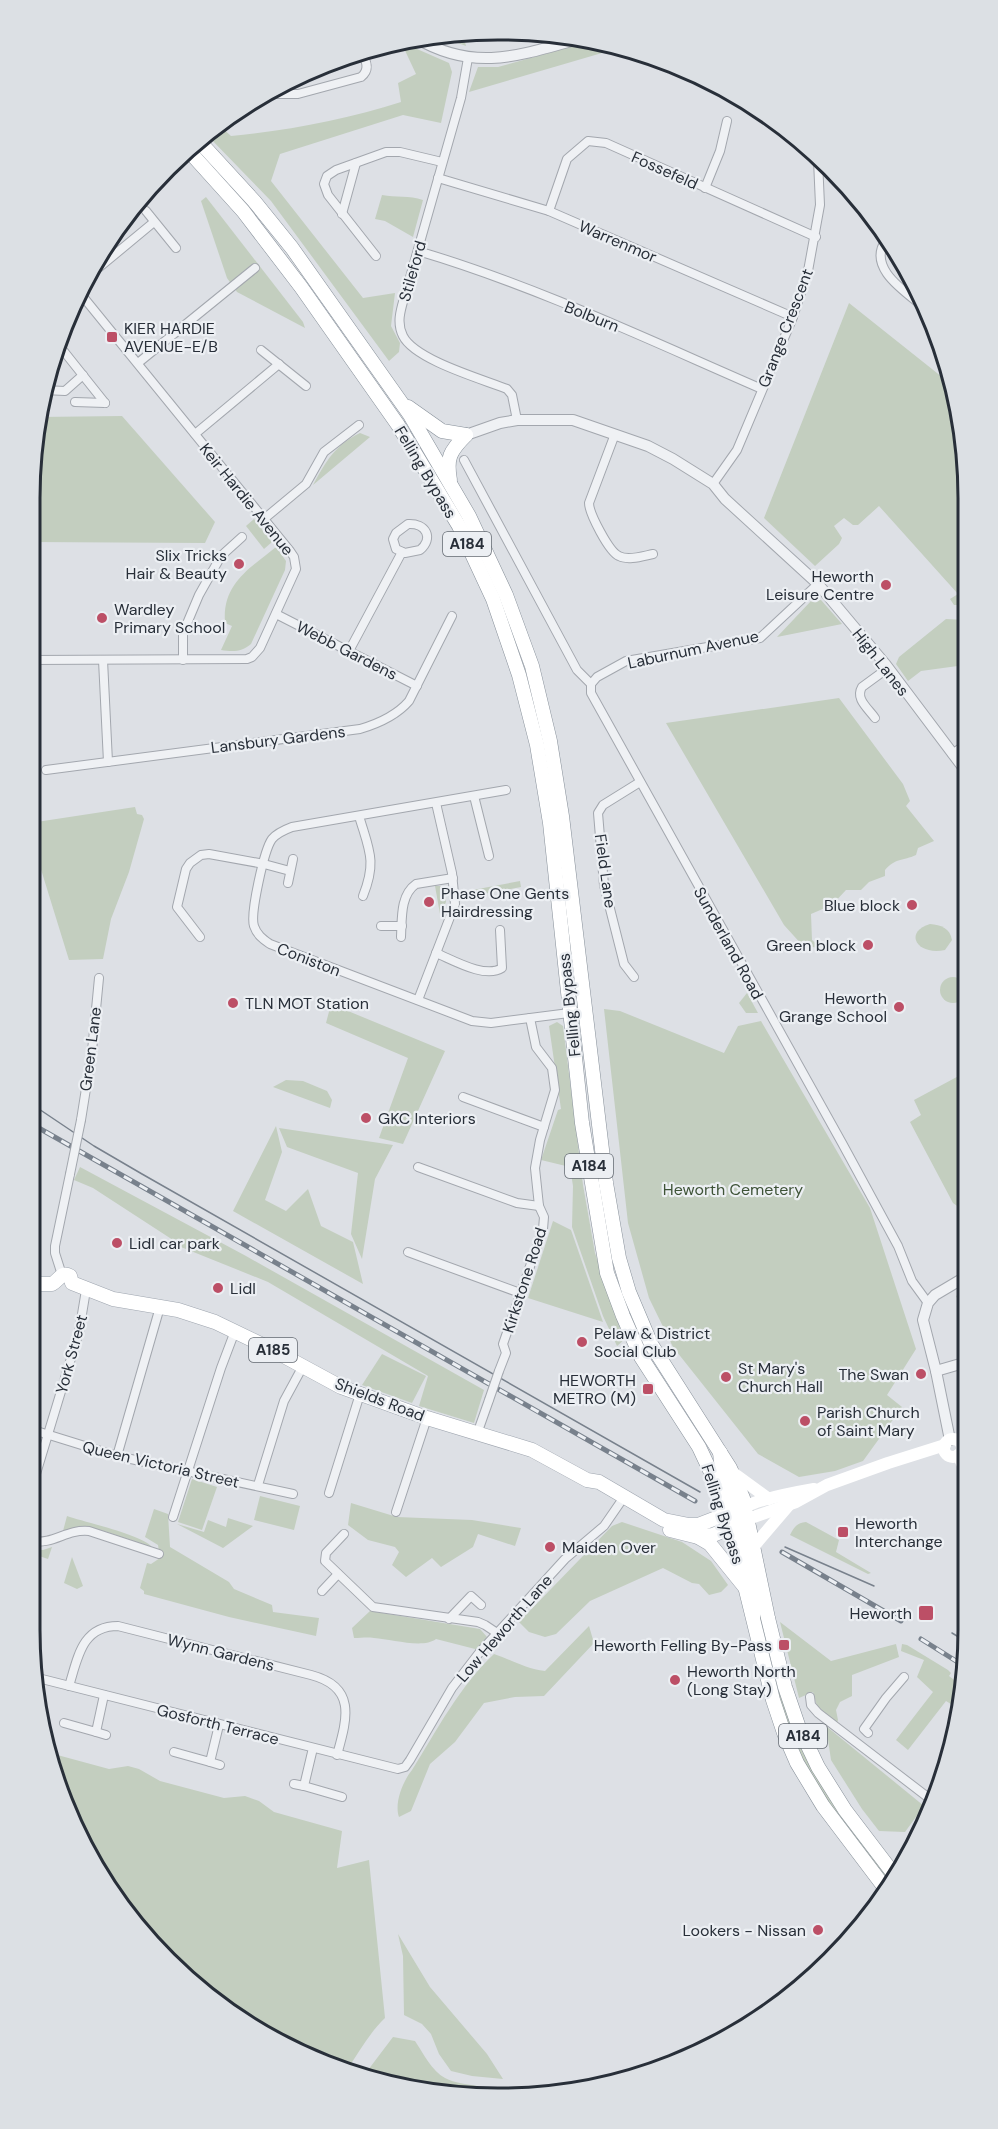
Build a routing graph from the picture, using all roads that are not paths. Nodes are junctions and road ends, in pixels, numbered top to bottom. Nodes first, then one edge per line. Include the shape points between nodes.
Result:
1 (552, 43) edge
2 (429, 46) edge
3 (468, 58) junction
4 (365, 61) edge
5 (285, 94) edge
6 (727, 121) dead end
7 (205, 147) edge
8 (194, 157) edge
9 (442, 162) junction
10 (356, 163) junction
11 (818, 171) edge
12 (438, 178) junction
13 (705, 188) junction
14 (146, 211) dead end
15 (549, 211) junction
16 (342, 214) junction
17 (154, 222) junction
18 (816, 237) junction
19 (881, 246) edge
20 (176, 248) dead end
21 (418, 251) junction
22 (375, 256) dead end
23 (108, 260) edge
24 (255, 268) dead end
25 (909, 294) edge
26 (86, 300) edge
27 (792, 317) junction
28 (261, 351) dead end
29 (65, 353) edge
30 (138, 363) junction
31 (279, 364) junction
32 (82, 375) junction
33 (306, 386) dead end
34 (762, 389) junction
35 (54, 390) edge
36 (75, 402) dead end
37 (401, 402) junction
38 (517, 420) junction
39 (359, 424) dead end
40 (195, 434) junction
41 (615, 434) junction
42 (466, 435) junction
43 (464, 460) dead end
44 (451, 484) junction
45 (713, 484) junction
46 (264, 519) junction
47 (242, 537) dead end
48 (402, 552) dead end
49 (652, 554) dead end
50 (818, 584) junction
51 (276, 614) junction
52 (452, 616) dead end
53 (349, 651) junction
54 (40, 660) edge
55 (103, 660) junction
56 (183, 660) junction
57 (888, 668) junction
58 (591, 684) junction
59 (417, 686) junction
60 (875, 717) dead end
61 (958, 750) edge
62 (952, 754) junction
63 (958, 761) edge
64 (108, 762) junction
65 (46, 770) dead end
66 (640, 782) junction
67 (506, 790) dead end
68 (474, 796) junction
69 (436, 802) junction
70 (359, 816) junction
71 (489, 856) dead end
72 (293, 859) dead end
73 (264, 864) junction
74 (290, 872) junction
75 (453, 878) junction
76 (288, 883) dead end
77 (363, 896) dead end
78 (381, 926) dead end
79 (402, 926) junction
80 (500, 930) dead end
81 (401, 937) dead end
82 (200, 938) dead end
83 (436, 953) junction
84 (634, 976) dead end
85 (99, 978) dead end
86 (418, 1000) junction
87 (585, 1011) junction
88 (569, 1014) junction
89 (530, 1018) junction
90 (463, 1097) dead end
91 (544, 1126) junction
92 (418, 1167) dead end
93 (539, 1206) junction
94 (408, 1252) dead end
95 (64, 1279) junction
96 (958, 1281) edge
97 (40, 1285) edge
98 (86, 1290) junction
99 (520, 1293) junction
100 (928, 1303) junction
101 (160, 1307) junction
102 (235, 1330) junction
103 (958, 1365) edge
104 (303, 1366) junction
105 (936, 1371) junction
106 (680, 1392) junction
107 (360, 1394) junction
108 (427, 1418) junction
109 (40, 1433) edge
110 (477, 1434) junction
111 (47, 1435) junction
112 (950, 1448) junction
113 (720, 1452) junction
114 (117, 1456) junction
115 (40, 1459) edge
116 (958, 1460) edge
117 (731, 1470) junction
118 (188, 1471) junction
119 (258, 1485) junction
120 (821, 1488) junction
121 (329, 1493) dead end
122 (293, 1494) dead end
123 (769, 1499) junction
124 (622, 1501) junction
125 (789, 1505) junction
126 (396, 1512) dead end
127 (173, 1517) dead end
128 (736, 1517) junction
129 (344, 1534) dead end
130 (698, 1537) junction
131 (40, 1542) edge
132 (754, 1546) junction
133 (155, 1555) dead end
134 (338, 1574) junction
135 (744, 1586) junction
136 (322, 1591) dead end
137 (481, 1605) dead end
138 (449, 1619) junction
139 (753, 1619) junction
140 (497, 1633) junction
141 (904, 1677) dead end
142 (43, 1679) edge
143 (69, 1686) junction
144 (104, 1695) junction
145 (810, 1697) dead end
146 (64, 1723) dead end
147 (219, 1725) junction
148 (96, 1732) junction
149 (868, 1733) dead end
150 (106, 1735) dead end
151 (313, 1748) junction
152 (174, 1752) dead end
153 (337, 1755) junction
154 (210, 1762) junction
155 (220, 1765) dead end
156 (398, 1769) joint
157 (294, 1784) dead end
158 (304, 1786) junction
159 (926, 1796) edge
160 (342, 1797) dead end
161 (890, 1869) edge
162 (881, 1883) edge

1 - 3 street via 510,57
2 - 3 street
3 - 9 street, Stileford
4 - 5 street via 367,71 361,77
6 - 13 street
7 - 37 main road, Felling Bypass / A184 via 292,248
8 - 88 main road, Felling Bypass / A184 via 243,211 301,287 398,425 459,526 493,598 537,745 550,823
9 - 10 street via 386,152
9 - 12 street, Stileford
10 - 16 street
10 - 16 street via 336,170 324,184
11 - 18 street, Grange Crescent
12 - 15 street, Warrenmor
12 - 21 street, Stileford
13 - 15 street, Fossefeld via 606,143 588,141 567,159
13 - 18 street, Fossefeld
14 - 17 street
15 - 27 street, Warrenmor
16 - 22 street
17 - 20 street
17 - 23 street
18 - 27 street, Grange Crescent
19 - 25 street via 879,258 891,280
21 - 34 street, Bolburn via 464,265 607,322
21 - 38 street, Stileford via 399,316 403,336 428,358 507,389
24 - 30 street
26 - 30 street, Keir Hardie Avenue
27 - 34 street, Grange Crescent
28 - 31 street
29 - 32 street
30 - 40 street, Keir Hardie Avenue
31 - 33 street
31 - 40 street
32 - 35 street via 65,391
32 - 36 street via 105,403
34 - 45 street, Grange Crescent via 737,450
37 - 42 main road via 442,431
37 - 44 main road, Felling Bypass / A184
38 - 41 street, High Lanes via 573,420
38 - 42 street, High Lanes
39 - 46 street via 324,452 306,484
40 - 46 street, Keir Hardie Avenue
41 - 45 street, High Lanes via 648,446
41 - 49 street via 589,511 618,556
42 - 44 main road via 451,452
43 - 58 street, Sunderland Road via 577,670
44 - 87 main road, Felling Bypass / A184 via 506,595 532,666 561,806
45 - 50 street, High Lanes
46 - 51 street, Keir Hardie Avenue via 296,563 295,574
47 - 56 street via 221,556 200,596 183,633
48 - 53 street
50 - 57 street, High Lanes
50 - 58 street, Laburnum Avenue via 760,638 626,661
51 - 53 street, Webb Gardens
51 - 56 street, Keir Hardie Avenue via 252,657
52 - 59 street, Lansbury Gardens
53 - 59 street, Webb Gardens
54 - 55 street, Keir Hardie Avenue
55 - 56 street, Keir Hardie Avenue
55 - 64 street
57 - 60 street via 860,691 860,699
57 - 62 street, High Lanes
58 - 66 street, Sunderland Road via 591,693
59 - 64 street, Lansbury Gardens via 398,711 360,729
61 - 62 street
62 - 63 street, High Lanes
64 - 65 street, Lansbury Gardens
66 - 84 street, Field Lane via 603,805 598,813 604,885 624,964
66 - 100 street, Sunderland Road via 842,1143 898,1246 912,1281
67 - 68 street, Coniston
68 - 69 street, Coniston
68 - 71 street
69 - 70 street, Coniston
69 - 75 street
70 - 73 street, Coniston via 284,830 271,841
70 - 77 street via 372,861
72 - 74 street
73 - 74 street
73 - 82 street via 208,854 190,862 177,907
73 - 86 street, Coniston via 253,916 256,932 262,938
74 - 76 street
75 - 79 street via 411,887 405,898
75 - 83 street via 455,904
78 - 79 street
79 - 81 street
80 - 83 street via 502,968 496,972 484,972
83 - 86 street
85 - 95 street, Green Lane, bridge via 81,1120 55,1246
86 - 89 street, Coniston via 482,1023
87 - 88 street, Coniston
87 - 106 main road, Felling Bypass / A184 via 619,1258 651,1344
88 - 89 street, Coniston
88 - 128 main road, Felling Bypass / A184 via 582,1123 608,1273 641,1357 706,1459
89 - 91 street, Kirkstone Road via 536,1047 552,1068 555,1090
90 - 91 street
91 - 93 street, Kirkstone Road via 535,1168
92 - 93 street via 517,1203
93 - 99 street, Kirkstone Road via 544,1216 543,1228
94 - 99 street
95 - 97 main road
95 - 98 main road, Shields Road / A185
96 - 100 street
98 - 101 main road, Shields Road / A185
98 - 111 street, York Street via 79,1332
99 - 110 street, Kirkstone Road, bridge via 503,1344 506,1353
100 - 105 street via 923,1320
101 - 102 main road, Shields Road / A185
101 - 114 street
102 - 104 main road, Shields Road / A185
102 - 118 street
103 - 105 street
104 - 107 main road, Shields Road / A185
104 - 119 street via 284,1401
105 - 112 street
106 - 113 main road, Felling Bypass / A184
106 - 117 main road via 701,1410 723,1440
107 - 108 main road, Shields Road / A185
107 - 121 street
108 - 110 main road, Shields Road / A185
108 - 126 street
109 - 111 street, Queen Victoria Street
110 - 124 main road, Shields Road / A185 via 532,1450 587,1480 599,1482
111 - 114 street, Queen Victoria Street
111 - 115 street, York Street
112 - 116 main road
112 - 120 main road via 897,1460
113 - 117 main road, Felling Bypass / A184
113 - 128 main road
114 - 118 street, Queen Victoria Street
117 - 123 main road
117 - 128 main road, Felling Bypass / A184
118 - 119 street, Queen Victoria Street
118 - 127 street
119 - 122 street, Queen Victoria Street
120 - 123 main road
120 - 125 main road
123 - 128 main road
124 - 128 main road, A185 via 664,1520 689,1526
124 - 130 main road, A185 via 660,1526
124 - 140 street, Low Heworth Lane via 604,1526 565,1559
125 - 128 main road
125 - 132 main road
128 - 130 main road via 713,1535
128 - 132 main road, Felling Bypass / A184
128 - 135 main road, Felling Bypass / A184
128 - 139 main road via 756,1601
129 - 134 street via 324,1556
130 - 135 main road, A185 via 716,1550
131 - 133 street via 89,1531
132 - 161 main road, Felling Bypass / A184 via 768,1618 798,1725 840,1803
134 - 136 street
134 - 138 street via 373,1607
135 - 139 main road, Felling Bypass / A184
137 - 138 street via 471,1596
138 - 140 street via 485,1624
139 - 162 main road, Felling Bypass / A184 via 778,1717 797,1763 836,1824
140 - 156 street, Low Heworth Lane via 453,1688 405,1767
141 - 149 street via 864,1729
142 - 143 street, Gosforth Terrace
143 - 144 street, Gosforth Terrace
143 - 153 street, Wynn Gardens via 86,1640 110,1626 311,1674 331,1683 345,1700 346,1721
144 - 147 street, Gosforth Terrace
144 - 148 street
145 - 159 street via 818,1713
146 - 148 street
147 - 151 street, Gosforth Terrace
147 - 154 street
148 - 150 street
151 - 153 street, Gosforth Terrace
151 - 158 street
152 - 154 street
153 - 156 street, Gosforth Terrace
154 - 155 street
157 - 158 street
158 - 160 street

